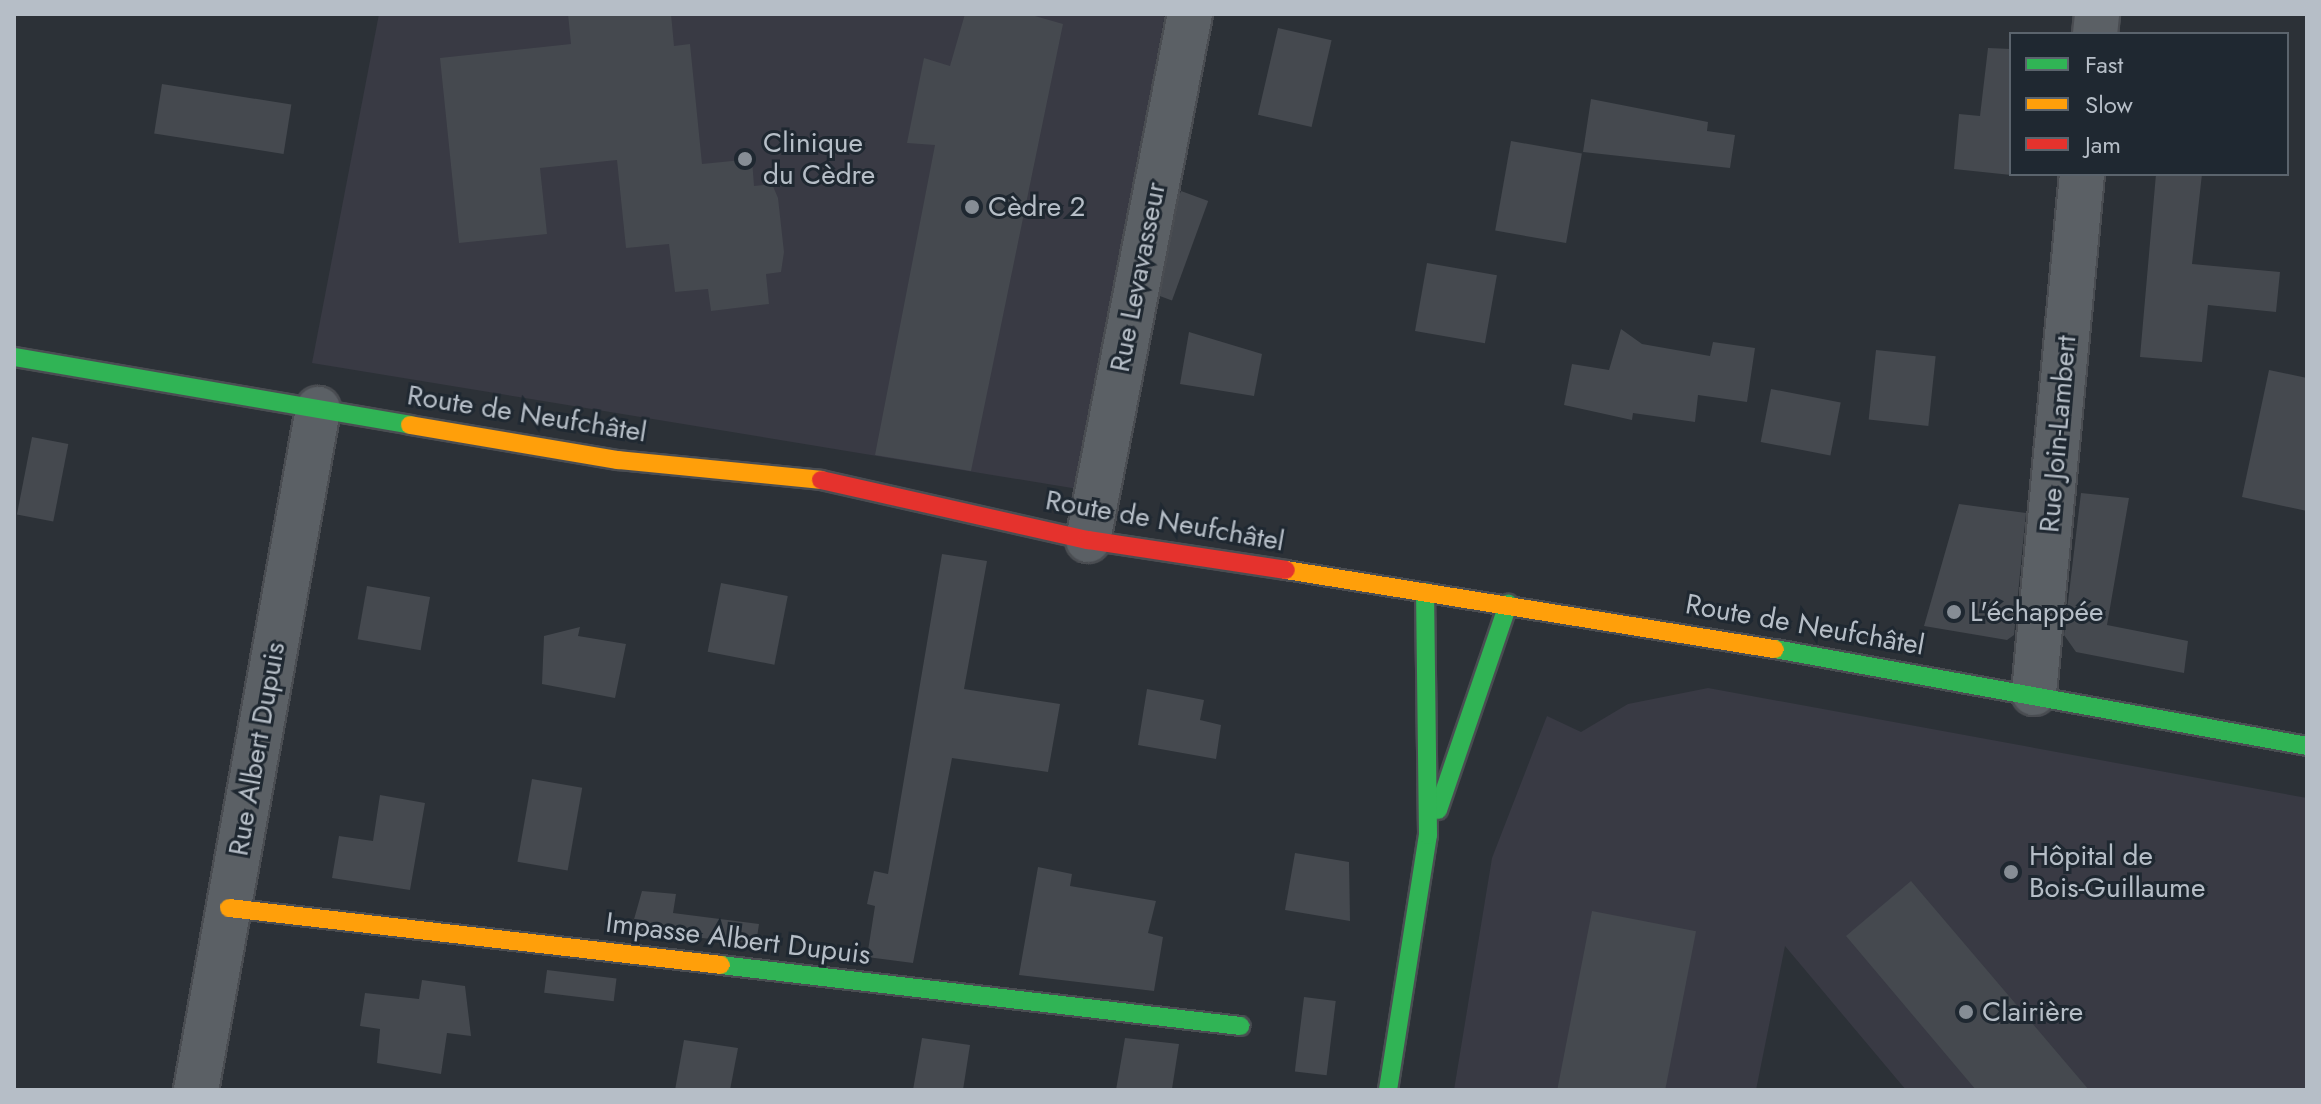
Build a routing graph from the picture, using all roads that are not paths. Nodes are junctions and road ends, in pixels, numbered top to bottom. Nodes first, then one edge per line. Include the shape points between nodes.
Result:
1 (1190, 14) edge
2 (2082, 176) edge
3 (14, 357) edge
4 (318, 409) junction
5 (1088, 540) junction
6 (1425, 592) junction
7 (1508, 604) junction
8 (2034, 693) junction
9 (2307, 746) edge
10 (1428, 835) junction
11 (229, 908) junction
12 (1240, 1026) dead end
13 (196, 1090) edge
14 (1388, 1090) edge

1 - 5 street, Rue Levavasseur
2 - 8 street, Rue Join-Lambert
3 - 4 main road, Route de Neufchâtel
4 - 5 main road, Route de Neufchâtel via 618,460 807,477
4 - 11 street, Rue Albert Dupuis
5 - 6 main road, Route de Neufchâtel
6 - 7 main road, Route de Neufchâtel
6 - 10 main road
7 - 8 main road, Route de Neufchâtel
7 - 10 main road via 1482,697
8 - 9 main road, Route de Neufchâtel
10 - 14 main road
11 - 12 main road, Impasse Albert Dupuis
11 - 13 street, Rue Albert Dupuis

